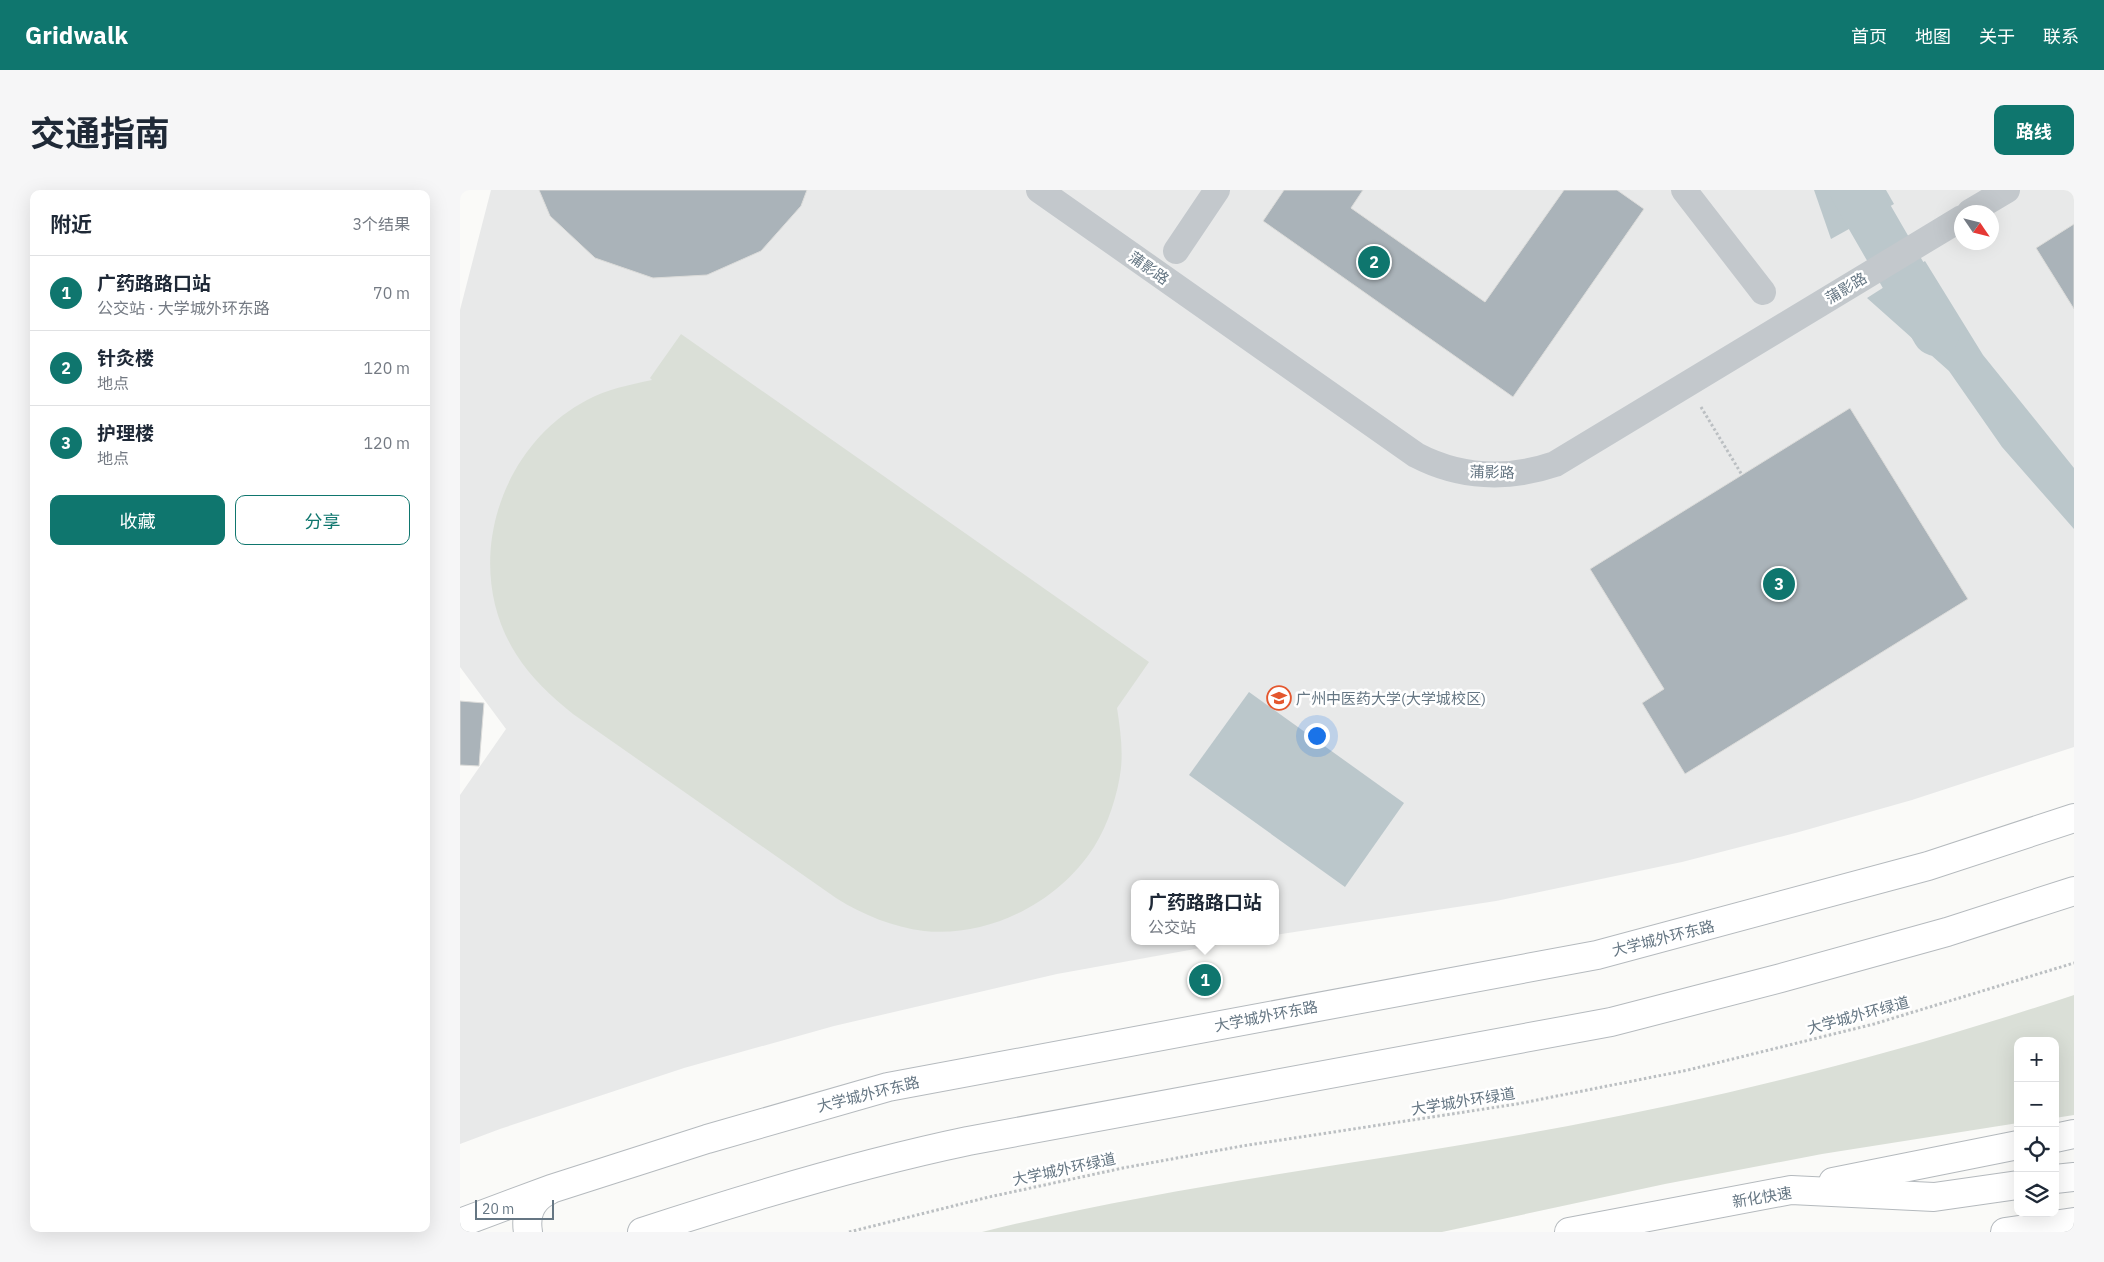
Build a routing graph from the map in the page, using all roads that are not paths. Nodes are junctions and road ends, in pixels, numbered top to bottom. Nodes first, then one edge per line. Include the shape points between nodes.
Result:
1 (1039, 190) edge
2 (1217, 190) edge
3 (1684, 190) edge
4 (2007, 190) edge
5 (1982, 205) edge
6 (1954, 223) edge
7 (1176, 251) dead end
8 (1763, 292) dead end
9 (2074, 818) edge
10 (2074, 891) edge
11 (2074, 1134) edge
12 (2059, 1137) edge
13 (2014, 1146) edge
14 (2074, 1177) edge
15 (2059, 1179) edge
16 (2014, 1186) edge
17 (551, 1189) junction
18 (1791, 1190) junction
19 (473, 1214) edge
20 (2074, 1222) edge
21 (460, 1223) edge
22 (528, 1232) edge
23 (642, 1232) edge
24 (1569, 1232) edge
25 (2005, 1232) edge

1 - 6 lane, 蒲影路 via 1416,455 1446,468 1484,475 1524,472 1555,464
2 - 7 lane
3 - 8 lane
4 - 5 lane
9 - 17 main road, 大学城外环东路 via 1928,866 1597,955 888,1087 707,1139
10 - 23 main road via 1938,934 1611,1022 904,1154
11 - 12 main road
13 - 18 main road
14 - 15 main road
16 - 18 main road, 新化快速 via 1934,1197
17 - 19 main road, 大学城外环东路
17 - 22 main road via 533,1202
18 - 24 main road, 新化快速
19 - 21 main road, 大学城外环东路
20 - 25 main road

